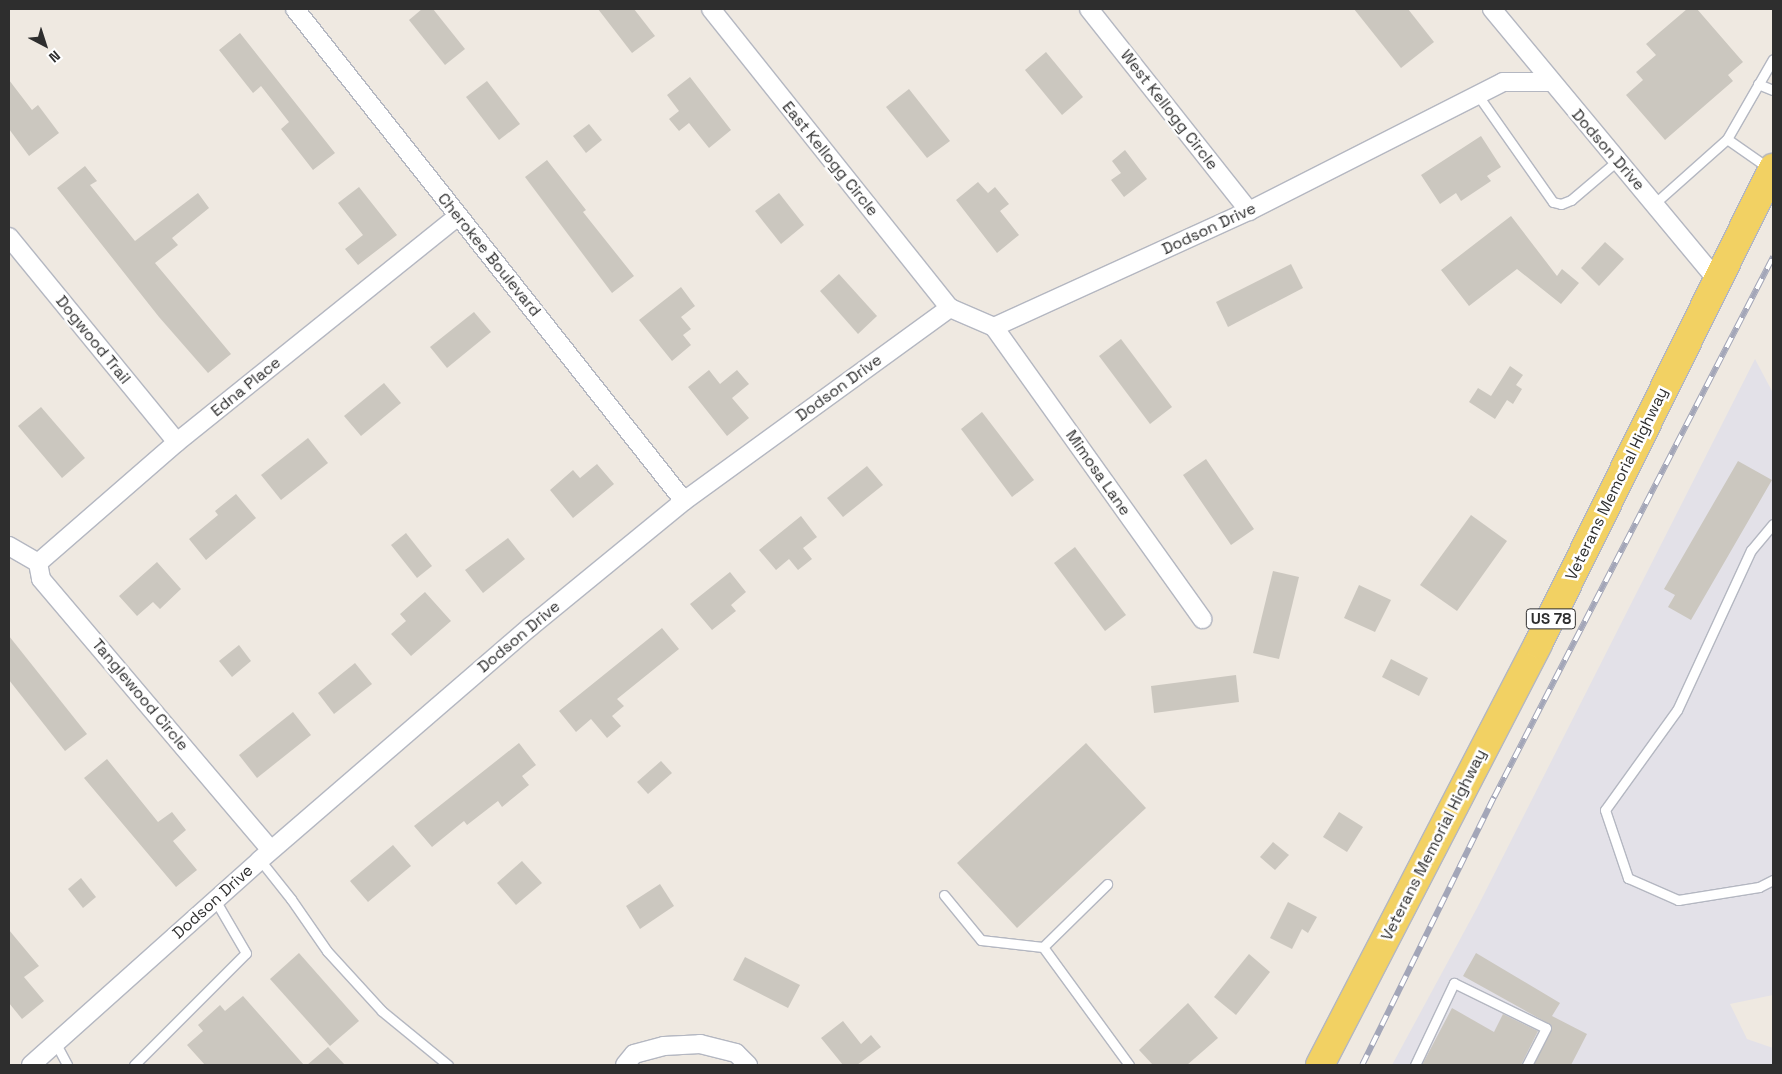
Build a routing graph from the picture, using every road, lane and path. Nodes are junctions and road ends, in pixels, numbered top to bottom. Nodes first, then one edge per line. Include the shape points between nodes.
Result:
1 (295, 9) edge
2 (711, 9) edge
3 (1089, 9) edge
4 (1492, 9) edge
5 (1773, 58) edge
6 (1549, 82) junction
7 (1758, 84) junction
8 (1773, 90) edge
9 (1477, 94) junction
10 (1726, 139) junction
11 (1617, 161) junction
12 (1773, 169) edge
13 (1654, 204) junction
14 (1248, 211) junction
15 (457, 217) junction
16 (9, 237) edge
17 (1717, 280) junction
18 (950, 308) junction
19 (994, 326) junction
20 (177, 442) junction
21 (684, 500) junction
22 (1773, 524) edge
23 (9, 546) edge
24 (38, 563) junction
25 (1202, 620) dead end
26 (266, 855) junction
27 (1773, 880) edge
28 (1107, 884) dead end
29 (944, 895) dead end
30 (215, 900) junction
31 (1043, 947) junction
32 (54, 1042) junction
33 (31, 1065) edge
34 (67, 1065) edge
35 (134, 1065) edge
36 (448, 1065) edge
37 (625, 1065) edge
38 (748, 1065) edge
39 (1129, 1065) edge
40 (1320, 1065) edge
41 (1415, 1065) edge
42 (1528, 1065) edge

1 - 15 street, Cherokee Boulevard
2 - 18 street, East Kellogg Circle
3 - 14 street, West Kellogg Circle
4 - 6 street
5 - 7 lane
6 - 9 street, Dodson Drive via 1503,82
6 - 11 street, Dodson Drive
7 - 8 lane
7 - 10 lane
9 - 11 lane via 1553,202 1561,204 1572,200
9 - 14 street, Dodson Drive
10 - 12 lane
10 - 13 lane
11 - 13 street, Dodson Drive
12 - 17 main road, Veterans Memorial Highway / US 78
13 - 17 street, Dodson Drive
14 - 19 street, Dodson Drive
15 - 20 street, Edna Place
15 - 21 street, Cherokee Boulevard
16 - 20 street, Dogwood Trail
17 - 40 main road, Veterans Memorial Highway / US 78 via 1538,644
18 - 19 street
18 - 21 street, Dodson Drive
19 - 25 street, Mimosa Lane
20 - 24 street, Edna Place
21 - 26 street, Dodson Drive via 530,627
22 - 27 lane via 1752,550 1677,710 1605,810 1628,878 1678,900 1759,887
23 - 24 street
24 - 26 street, Tanglewood Circle via 41,579
26 - 30 street, Dodson Drive
26 - 36 lane via 327,951 382,1010
28 - 31 lane
29 - 31 lane via 981,940
30 - 32 street, Dodson Drive
30 - 35 lane via 246,953
31 - 39 lane
32 - 33 street, Dodson Drive
32 - 34 lane
37 - 38 street via 634,1054 664,1046 700,1044 736,1053
41 - 42 lane via 1454,983 1546,1028

